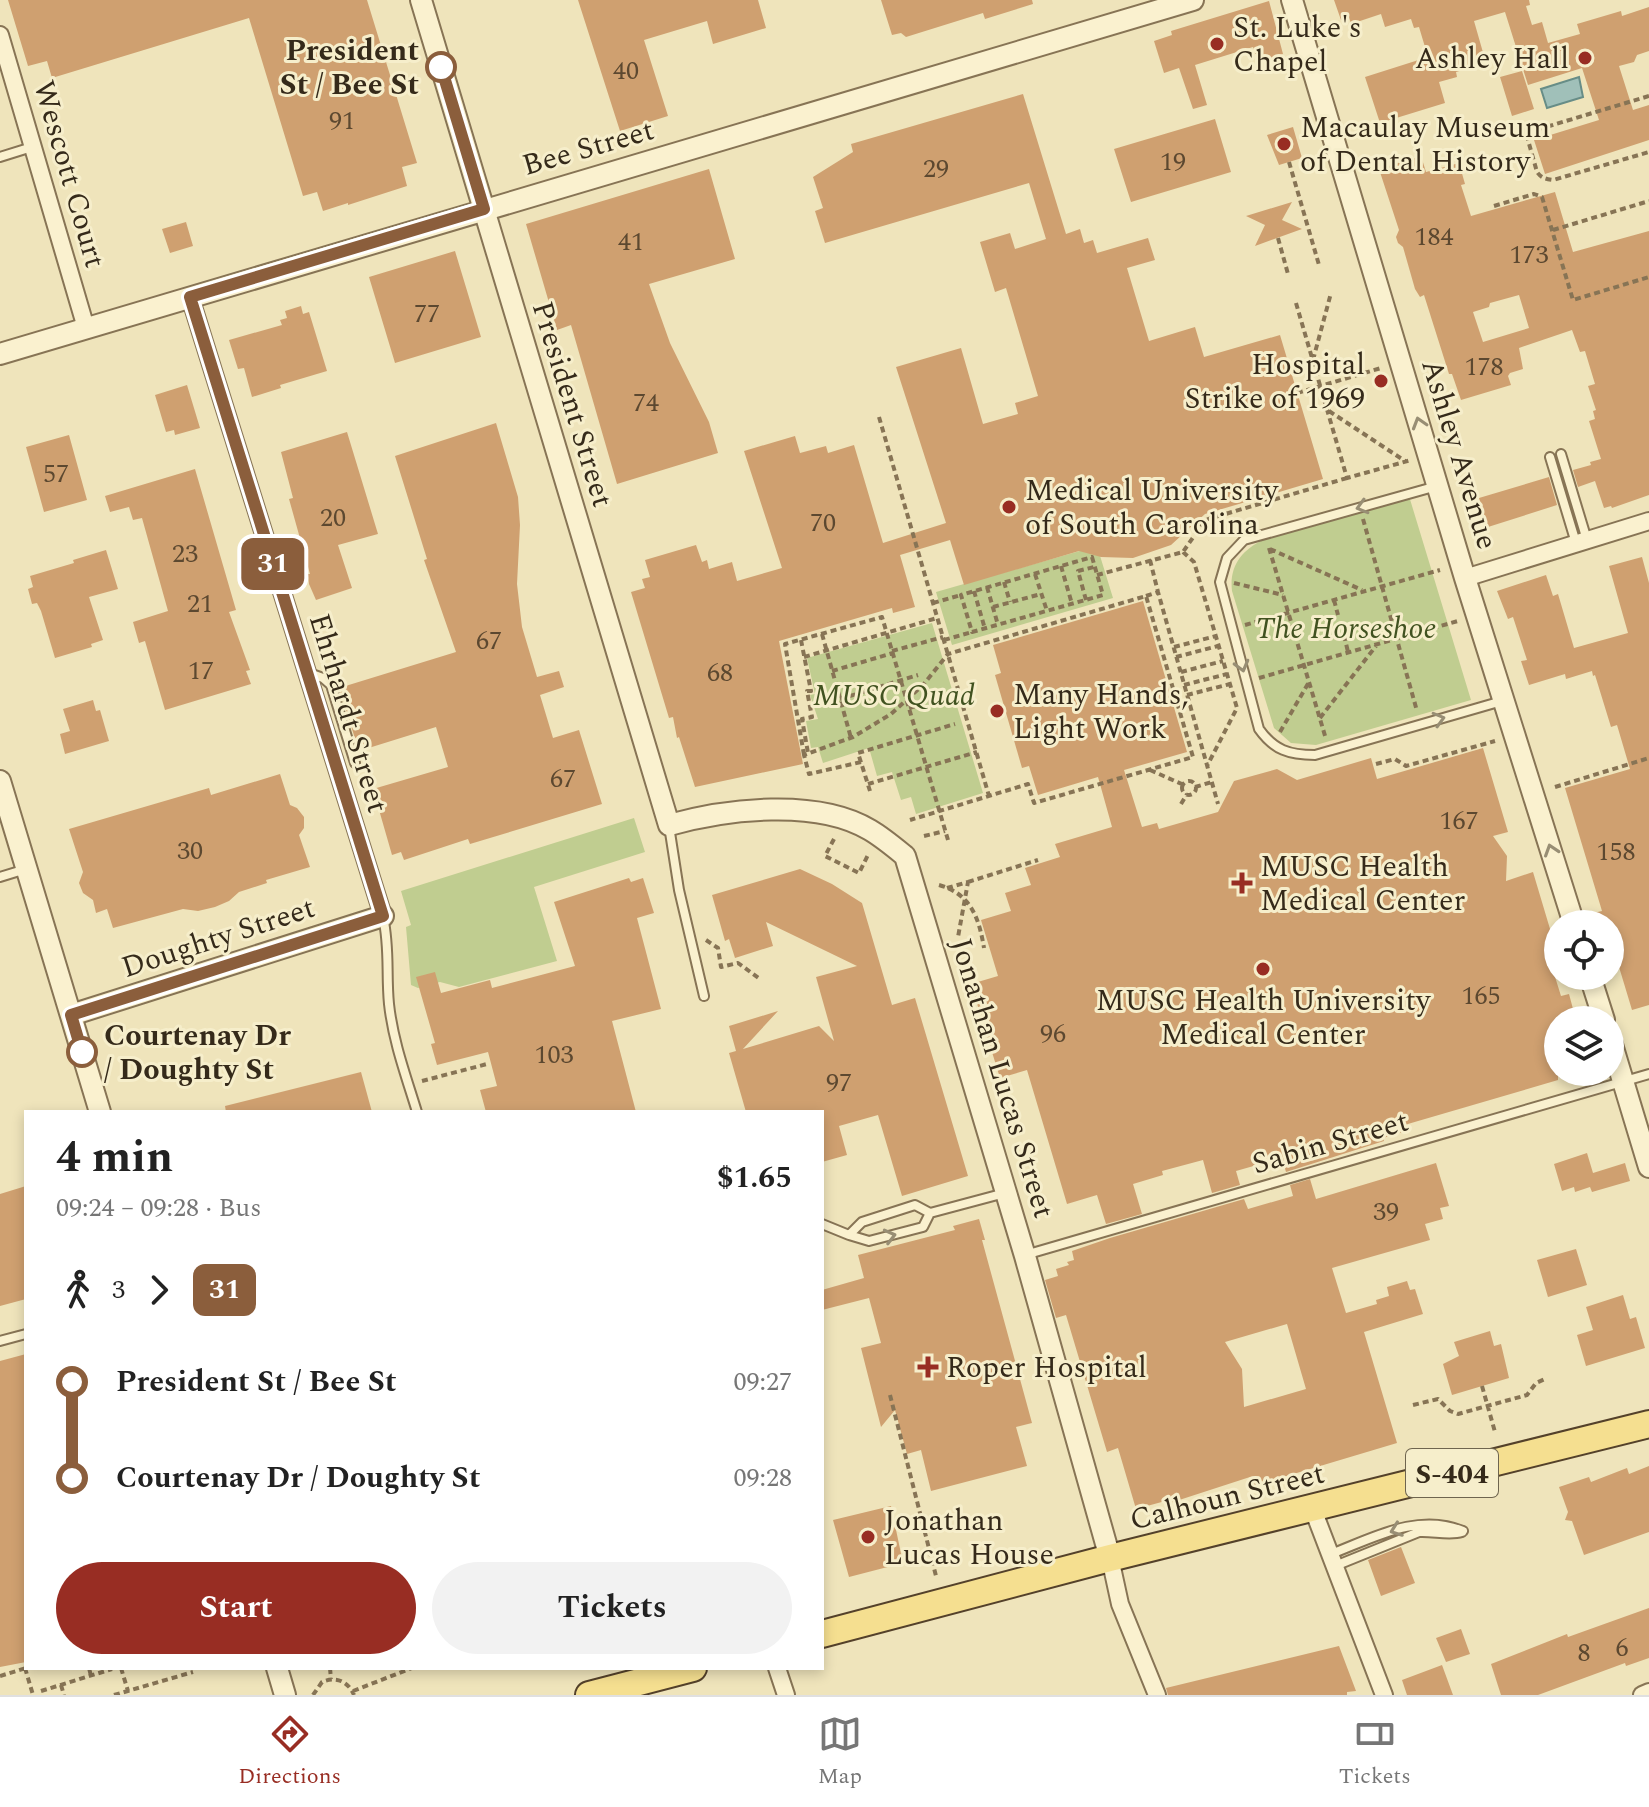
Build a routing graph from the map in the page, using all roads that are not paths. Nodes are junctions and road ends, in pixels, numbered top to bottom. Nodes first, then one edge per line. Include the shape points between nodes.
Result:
1 (421, 0) edge
2 (1193, 0) edge
3 (1292, 0) edge
4 (0, 35) edge
5 (33, 147) junction
6 (0, 157) edge
7 (484, 209) junction
8 (190, 297) junction
9 (86, 328) junction
10 (0, 354) edge
11 (1561, 454) dead end
12 (1550, 457) dead end
13 (1437, 486) junction
14 (1649, 521) edge
15 (1581, 542) junction
16 (1465, 578) junction
17 (307, 672) junction
18 (1504, 701) junction
19 (355, 763) dead end
20 (0, 781) edge
21 (669, 825) junction
22 (27, 869) junction
23 (0, 877) edge
24 (1570, 910) edge
25 (383, 916) junction
26 (704, 996) dead end
27 (71, 1015) junction
28 (1649, 1074) edge
29 (1624, 1082) joint
30 (1610, 1086) edge
31 (99, 1110) edge
32 (416, 1110) edge
33 (1649, 1167) edge
34 (1006, 1193) junction
35 (930, 1213) junction
36 (824, 1225) edge
37 (849, 1235) junction
38 (1025, 1256) junction
39 (24, 1335) edge
40 (0, 1341) edge
41 (1649, 1424) edge
42 (1312, 1507) junction
43 (1463, 1531) dead end
44 (1110, 1558) junction
45 (1332, 1560) junction
46 (824, 1633) edge
47 (278, 1670) edge
48 (685, 1670) edge
49 (778, 1670) edge
50 (1649, 1692) edge
51 (285, 1695) edge
52 (589, 1695) edge
53 (786, 1695) edge
54 (1157, 1695) edge
55 (1384, 1695) edge
56 (1642, 1695) edge

1 - 7 street, President Street
2 - 7 street, Bee Street
13 -> 3 street, Ashley Avenue
4 - 5 street, Wescott Court
5 - 6 lane
5 - 9 street, Wescott Court
7 - 8 street, Bee Street
7 - 21 street, President Street
8 - 9 street, Bee Street
8 - 17 street, Ehrhardt Street
9 - 10 street, Bee Street
11 - 15 lane
12 - 15 lane
13 - 16 street, Ashley Avenue
13 -> 18 lane via 1244,540 1227,558 1220,579 1259,729 1284,752 1315,755
14 - 15 street
15 - 16 street
16 - 18 street, Ashley Avenue
17 - 19 lane via 331,685
17 - 25 street, Ehrhardt Street
24 -> 18 street, Ashley Avenue
20 - 22 street
21 - 26 lane
21 - 34 street, Jonathan Lucas Street via 768,810 825,814 868,829 905,856
22 - 23 lane
22 - 27 street
25 - 27 street, Doughty Street
25 - 32 lane via 395,1037
27 - 31 street
28 - 29 lane, Sabin Street
29 - 33 street
30 - 38 lane, Sabin Street
34 - 35 lane
34 - 38 street, Jonathan Lucas Street
35 - 37 lane via 915,1205 862,1222
37 -> 35 lane via 869,1241 923,1227
36 - 37 lane
38 - 44 street, Jonathan Lucas Street
39 - 40 lane
41 - 42 main road, Calhoun Street / S-404
42 - 44 main road, Calhoun Street / S-404
42 - 45 street
43 -> 45 lane via 1434,1523 1407,1526
44 - 46 main road, Calhoun Street / S-404
44 - 54 street via 1120,1604
45 - 55 street
47 - 51 street
48 - 52 main road
49 - 53 street
50 - 56 street

